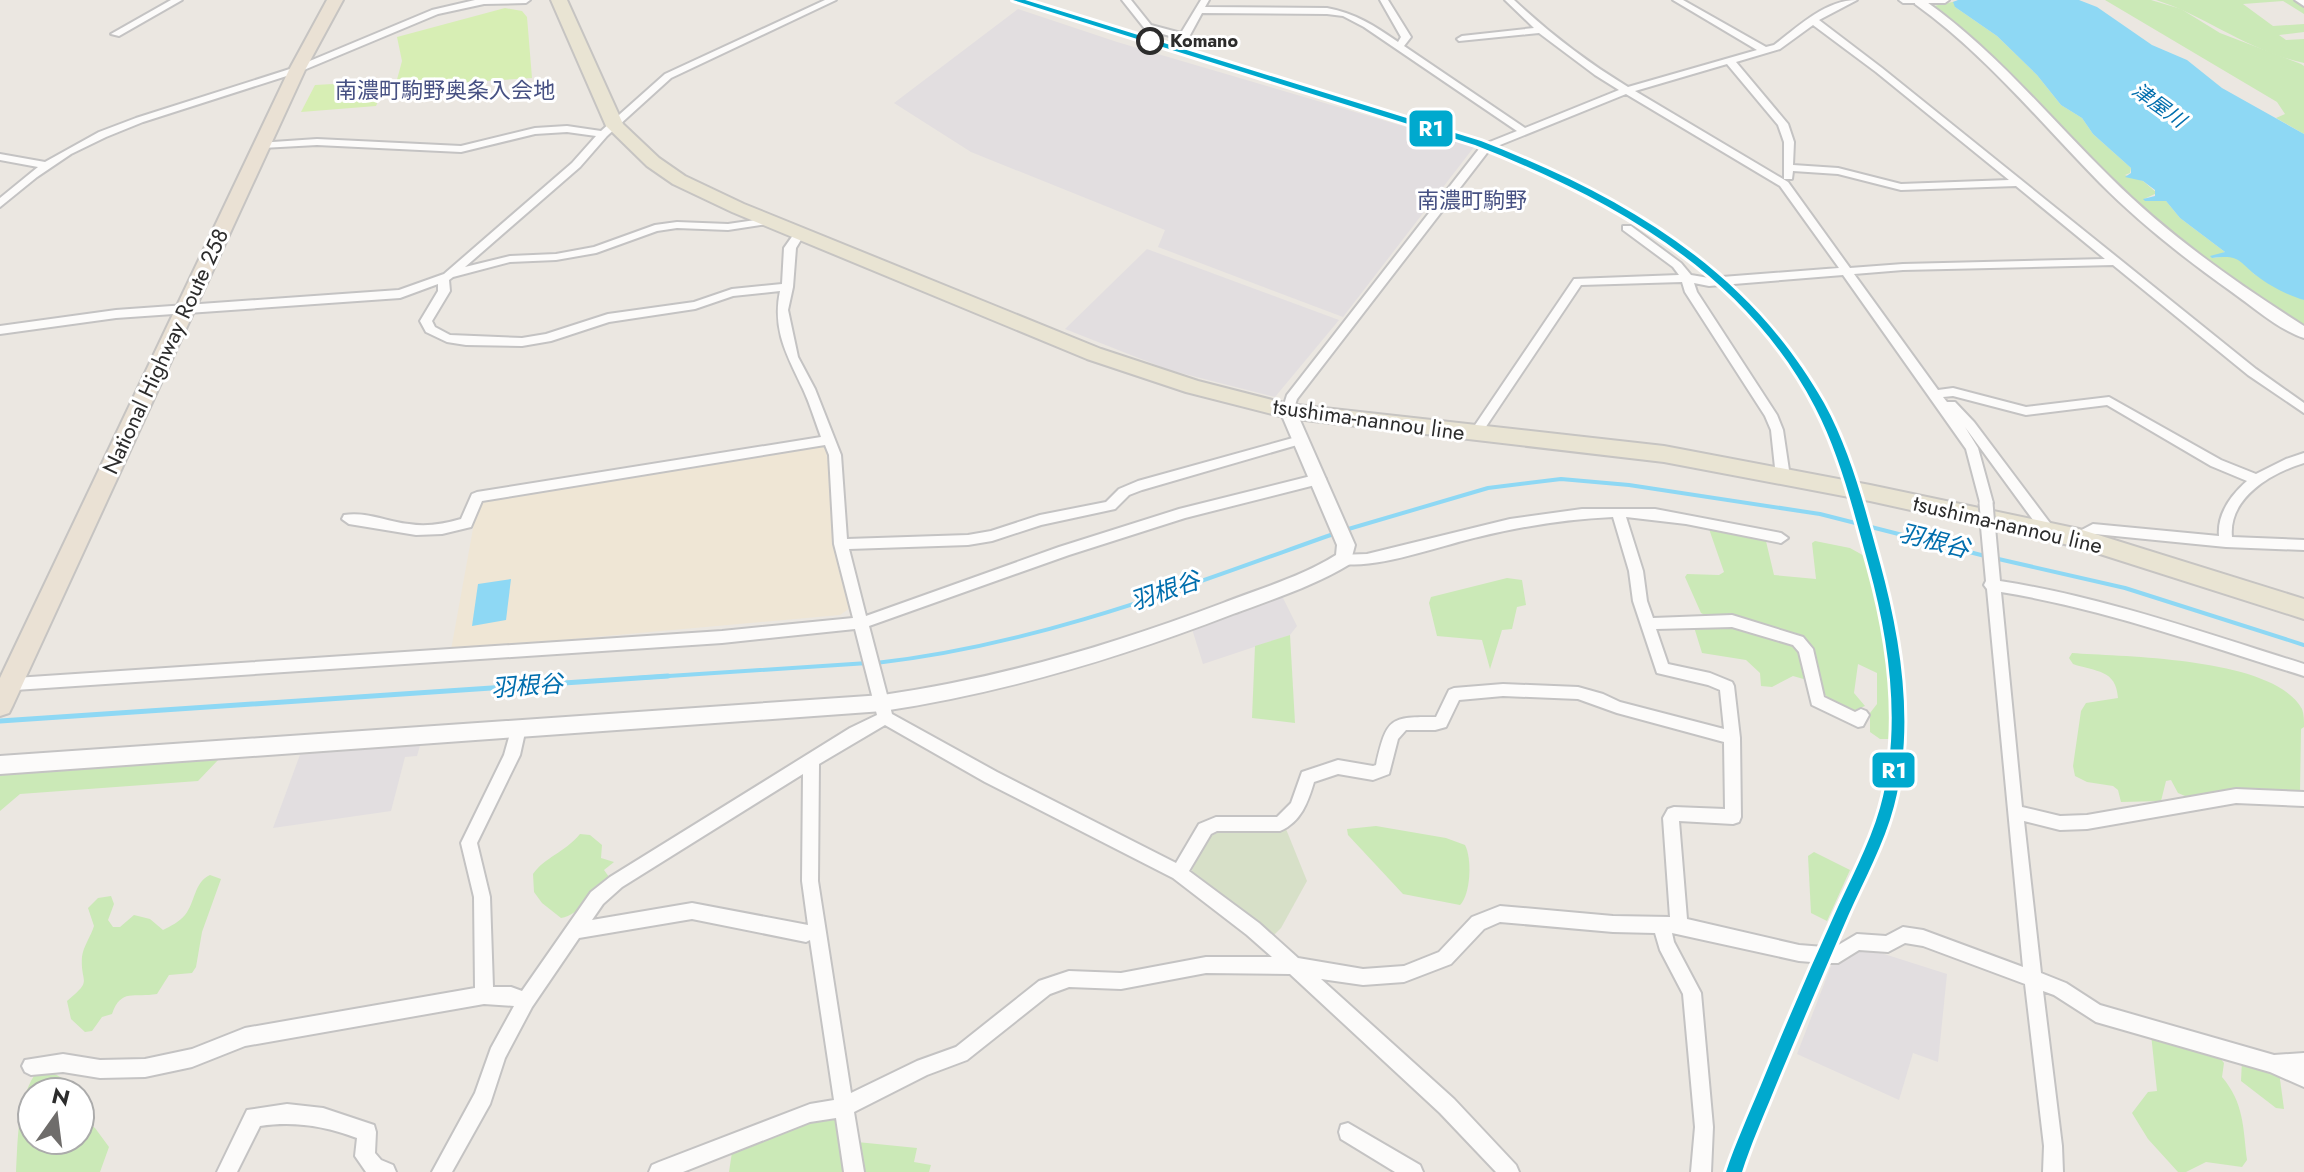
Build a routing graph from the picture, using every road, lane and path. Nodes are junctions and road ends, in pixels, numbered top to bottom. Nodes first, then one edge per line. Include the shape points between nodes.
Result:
1 (178, 0) edge
2 (335, 0) edge
3 (526, 0) edge
4 (559, 0) edge
5 (832, 0) edge
6 (1126, 0) edge
7 (1205, 0) edge
8 (1384, 0) edge
9 (1509, 0) edge
10 (1677, 0) edge
11 (1853, 0) edge
12 (1903, 0) edge
13 (1945, 0) edge
14 (1921, 1) edge
15 (1200, 10) junction
16 (1813, 20) junction
17 (1541, 30) junction
18 (116, 34) dead end
19 (1462, 39) dead end
20 (1399, 47) junction
21 (1764, 50) junction
22 (1729, 60) junction
23 (297, 70) junction
24 (1627, 90) junction
25 (609, 130) junction
26 (1523, 131) junction
27 (262, 145) junction
28 (0, 157) edge
29 (44, 165) junction
30 (1790, 168) junction
31 (2017, 183) junction
32 (1784, 184) junction
33 (0, 204) edge
34 (770, 221) junction
35 (1627, 228) dead end
36 (800, 233) junction
37 (2113, 262) junction
38 (1845, 271) junction
39 (446, 278) junction
40 (1687, 278) junction
41 (787, 287) junction
42 (185, 308) junction
43 (0, 330) edge
44 (2304, 333) edge
45 (1936, 394) junction
46 (2304, 409) edge
47 (1288, 411) junction
48 (1475, 434) junction
49 (829, 440) junction
50 (1300, 440) junction
51 (2304, 458) edge
52 (1783, 477) junction
53 (2257, 480) junction
54 (1322, 487) junction
55 (1618, 513) junction
56 (349, 519) dead end
57 (2049, 531) junction
58 (1781, 538) dead end
59 (2079, 538) junction
60 (2226, 542) junction
61 (841, 544) junction
62 (2304, 545) edge
63 (1345, 552) junction
64 (1991, 580) junction
65 (2304, 609) edge
66 (1648, 624) junction
67 (864, 630) junction
68 (2304, 670) edge
69 (4, 692) edge
70 (883, 705) junction
71 (1861, 715) dead end
72 (518, 728) junction
73 (1732, 738) junction
74 (811, 760) junction
75 (0, 765) edge
76 (2304, 799) edge
77 (2015, 812) junction
78 (1179, 873) junction
79 (1670, 925) junction
80 (817, 930) junction
81 (573, 931) junction
82 (1294, 966) junction
83 (2033, 978) junction
84 (484, 995) junction
85 (526, 1001) junction
86 (2304, 1062) edge
87 (2272, 1063) junction
88 (31, 1066) dead end
89 (2304, 1078) edge
90 (844, 1107) junction
91 (1348, 1132) dead end
92 (227, 1172) edge
93 (386, 1172) edge
94 (442, 1172) edge
95 (659, 1172) edge
96 (854, 1172) edge
97 (1413, 1172) edge
98 (1509, 1172) edge
99 (1701, 1172) edge
100 (2053, 1172) edge

1 - 18 street
2 - 23 highway, National Highway Route 258
3 - 23 street via 482,1 411,21
4 - 25 main road, tsushima-nannou line
5 - 25 street via 680,68
6 - 15 street via 1148,27 1184,37
7 - 15 street
8 - 20 street via 1406,37
9 - 17 street
10 - 21 street
11 - 16 street
12 - 14 street
13 - 14 street
14 - 44 street via 1990,57 2149,223
15 - 20 street via 1345,14
16 - 21 street via 1777,47
16 - 31 street
17 - 19 street
17 - 24 street
20 - 26 street
21 - 22 street
22 - 24 street
22 - 30 street via 1783,124
23 - 27 highway, National Highway Route 258
23 - 29 street via 100,134
24 - 26 street
24 - 32 street
25 - 27 street via 535,131 461,149 317,142
25 - 34 main road, tsushima-nannou line via 679,180
25 - 39 street
26 - 47 street via 1482,151 1291,398
27 - 42 highway, National Highway Route 258
28 - 29 street
29 - 33 street
30 - 31 street via 1846,172 1901,187
30 - 32 street
31 - 37 street
32 - 38 street
34 - 36 main road, tsushima-nannou line
34 - 39 street via 655,228 596,250 510,259
35 - 40 street
36 - 41 street via 790,248
36 - 47 main road, tsushima-nannou line via 1094,354
37 - 38 street
37 - 46 street
38 - 40 street via 1729,281
38 - 45 street
39 - 41 street via 426,321 447,338 466,341 547,338 608,318
39 - 42 street via 392,295
40 - 48 street via 1578,282
40 - 52 street via 1771,415
41 - 49 street via 782,310 792,357
42 - 43 street
42 - 69 highway, National Highway Route 258
45 - 53 street via 1953,392 2026,411 2109,401 2216,463
45 - 57 street via 1958,410
45 - 64 street, bridge via 1972,448 1986,503
47 - 48 main road, tsushima-nannou line
47 - 50 street
48 - 52 main road, tsushima-nannou line via 1664,454
49 - 56 street via 477,497 466,523 455,526 414,530
49 - 61 street via 835,455
50 - 54 street
50 - 61 street via 1138,486 1110,506 992,536
51 - 53 street via 2285,462
52 - 57 main road, tsushima-nannou line
53 - 60 street via 2228,511
54 - 63 street
54 - 67 street via 1169,518 1064,551
55 - 58 street via 1653,514
55 - 63 street via 1526,522 1367,559
55 - 66 street
57 - 59 main road, tsushima-nannou line
59 - 60 street via 2093,529
59 - 65 main road, tsushima-nannou line
60 - 62 street
61 - 67 street
63 - 70 street via 1323,572 1094,658 941,697
64 - 68 street via 2094,605
64 - 77 street
66 - 71 street via 1732,621 1798,641 1806,649 1817,701 1858,721
66 - 73 street via 1662,669 1727,686
67 - 69 street
67 - 70 street
70 - 72 street
70 - 74 street
70 - 78 street via 991,777
72 - 75 street
72 - 84 street via 512,755 469,843 482,897
73 - 78 street via 1578,693 1454,694 1441,722 1411,721 1391,734 1383,769 1373,773 1338,767 1308,777 1298,807 1280,824 1216,824 1205,829
73 - 79 street via 1733,817 1683,813 1671,818
74 - 80 street via 810,881
74 - 81 street via 616,882
76 - 77 street via 2236,796 2087,822 2060,823
77 - 83 street
78 - 82 street
79 - 82 street via 1500,914 1478,923 1445,958 1404,974 1363,977
79 - 83 street via 1824,955 1838,955 1857,942 1888,944 1903,935
79 - 99 street via 1666,944 1692,993 1704,1127
80 - 81 street via 806,934 692,911
80 - 90 street
81 - 85 street
82 - 90 street via 1206,965 1121,981 1069,979 1045,987 961,1054
82 - 98 street via 1447,1106
83 - 87 street via 2096,1013
83 - 100 street
84 - 85 street
84 - 88 street via 245,1037 192,1058 145,1068
85 - 94 street
86 - 87 street
87 - 89 street
90 - 95 street via 810,1113
90 - 96 street
91 - 97 street
92 - 93 street via 254,1117 292,1111 320,1114 367,1132 365,1156

